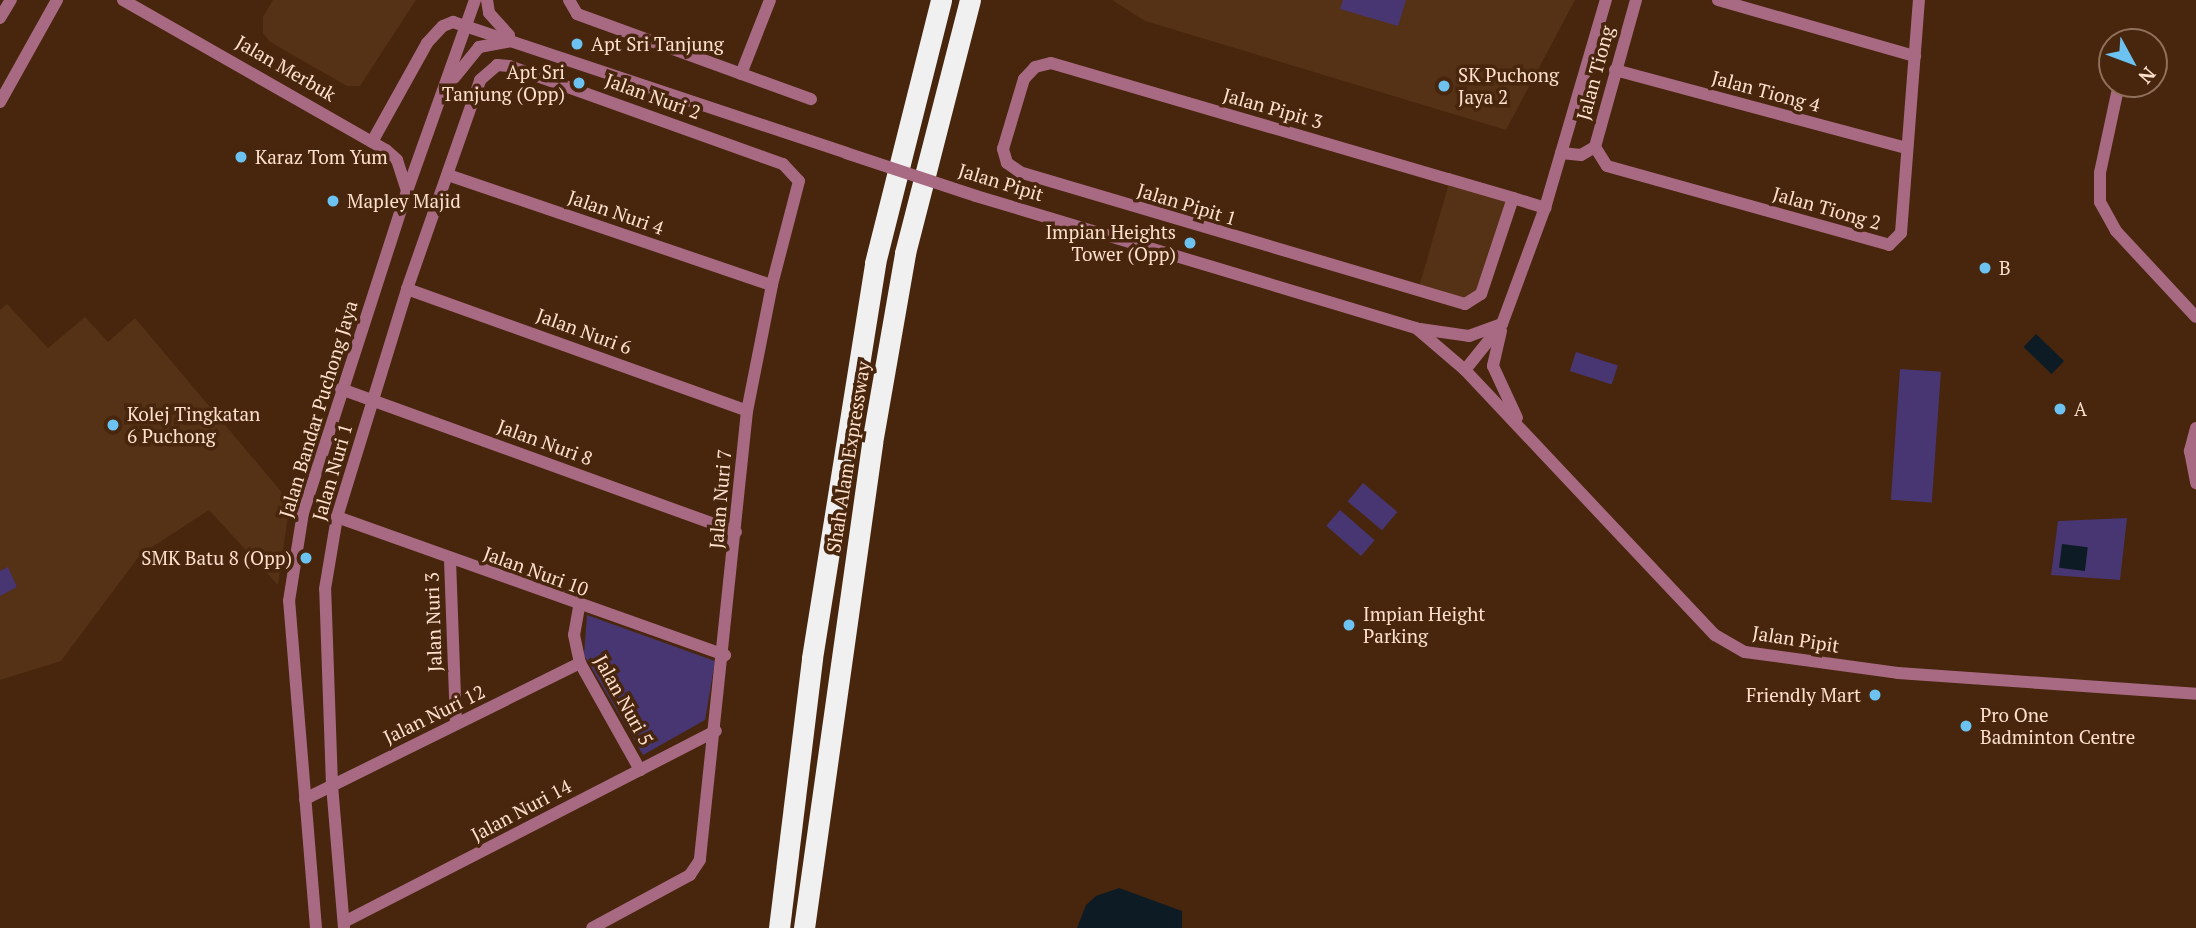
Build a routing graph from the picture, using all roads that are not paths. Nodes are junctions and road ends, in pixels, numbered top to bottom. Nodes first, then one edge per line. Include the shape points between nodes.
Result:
1 (10, 0) edge
2 (57, 0) edge
3 (123, 0) edge
4 (475, 0) edge
5 (487, 0) edge
6 (569, 0) edge
7 (770, 0) edge
8 (941, 0) edge
9 (970, 0) edge
10 (1606, 0) edge
11 (1636, 0) edge
12 (1718, 0) edge
13 (1919, 0) edge
14 (0, 18) edge
15 (467, 25) junction
16 (517, 42) junction
17 (1915, 56) junction
18 (509, 66) joint
19 (1615, 70) junction
20 (741, 74) junction
21 (2116, 98) edge
22 (441, 99) junction
23 (811, 99) dead end
24 (0, 102) edge
25 (1015, 107) joint
26 (372, 142) junction
27 (1907, 148) junction
28 (1596, 152) junction
29 (1561, 153) junction
30 (783, 164) joint
31 (448, 175) junction
32 (407, 191) junction
33 (1513, 198) junction
34 (1545, 208) junction
35 (772, 285) junction
36 (407, 289) junction
37 (2196, 317) edge
38 (1502, 324) junction
39 (1416, 328) junction
40 (1465, 370) junction
41 (341, 389) junction
42 (373, 401) junction
43 (747, 411) junction
44 (2196, 428) edge
45 (1525, 434) junction
46 (2196, 483) edge
47 (337, 517) junction
48 (736, 532) junction
49 (450, 560) junction
50 (579, 607) junction
51 (725, 655) junction
52 (580, 663) junction
53 (2196, 694) edge
54 (456, 724) junction
55 (716, 731) junction
56 (640, 770) junction
57 (332, 785) junction
58 (305, 799) junction
59 (344, 925) edge
60 (316, 928) edge
61 (592, 928) edge
62 (779, 928) edge
63 (804, 928) edge

1 - 14 street
2 - 24 street
3 - 26 street, Jalan Merbuk
4 - 15 street, Jalan Bandar Puchong Jaya
5 - 16 street, Jalan Pipit via 498,27
6 - 20 street via 577,14
7 - 20 street
8 - 62 highway, Shah Alam Expressway via 875,262 812,658
9 - 63 highway, Shah Alam Expressway via 905,253 872,443
10 - 29 street
11 - 19 street, Jalan Tiong
12 - 17 street
13 - 17 street, Jalan Tiong 2
15 - 16 street, Jalan Pipit
15 - 22 street, Jalan Bandar Puchong Jaya
15 - 26 street via 453,22 434,34
16 - 22 street via 479,47
16 - 39 street, Jalan Pipit, bridge via 976,196
17 - 27 street, Jalan Tiong 2
18 - 30 street, Jalan Nuri 2
18 - 31 street, Jalan Nuri 1 via 497,65 480,80
19 - 27 street, Jalan Tiong 4
19 - 28 street, Jalan Tiong
20 - 23 street
21 - 37 street via 2100,173 2100,202 2116,231
22 - 32 street, Jalan Bandar Puchong Jaya
25 - 33 street, Jalan Pipit 3 via 1024,79 1035,67 1051,64
25 - 33 street, Jalan Pipit 1 via 1003,149 1007,163 1020,172 1465,304 1477,300
26 - 32 street, Jalan Merbuk via 397,160
27 - 28 street, Jalan Tiong 2 via 1901,233 1889,245 1606,166
28 - 29 street via 1581,156
29 - 34 street
30 - 35 street, Jalan Nuri 7 via 799,181
31 - 35 street, Jalan Nuri 4
31 - 36 street, Jalan Nuri 1
32 - 41 street, Jalan Bandar Puchong Jaya
33 - 34 street, Jalan Pipit 3
34 - 38 street
35 - 43 street, Jalan Nuri 7
36 - 42 street, Jalan Nuri 1
36 - 43 street, Jalan Nuri 6
38 - 39 street via 1469,336
38 - 40 street
38 - 45 street via 1493,366
39 - 40 street, Jalan Pipit
40 - 45 street, Jalan Pipit
41 - 42 street, Jalan Nuri 8
41 - 58 street, Jalan Bandar Puchong Jaya via 303,513 289,601
42 - 47 street, Jalan Nuri 1
42 - 48 street, Jalan Nuri 8
43 - 48 street, Jalan Nuri 7
44 - 46 street via 2190,451
45 - 53 street, Jalan Pipit via 1716,635 1745,652 1898,673
47 - 49 street, Jalan Nuri 10
47 - 57 street, Jalan Nuri 1 via 325,589
48 - 51 street, Jalan Nuri 7
49 - 50 street, Jalan Nuri 10
49 - 54 street, Jalan Nuri 3
50 - 51 street, Jalan Nuri 10
50 - 52 street, Jalan Nuri 5 via 574,635
51 - 55 street, Jalan Nuri 7
52 - 54 street, Jalan Nuri 12
52 - 56 street, Jalan Nuri 5
54 - 57 street, Jalan Nuri 12
55 - 56 street, Jalan Nuri 14
55 - 61 street, Jalan Nuri 7 via 702,849 690,875
56 - 59 street, Jalan Nuri 14
57 - 58 street, Jalan Nuri 12
57 - 59 street, Jalan Nuri 1
58 - 60 street, Jalan Bandar Puchong Jaya

